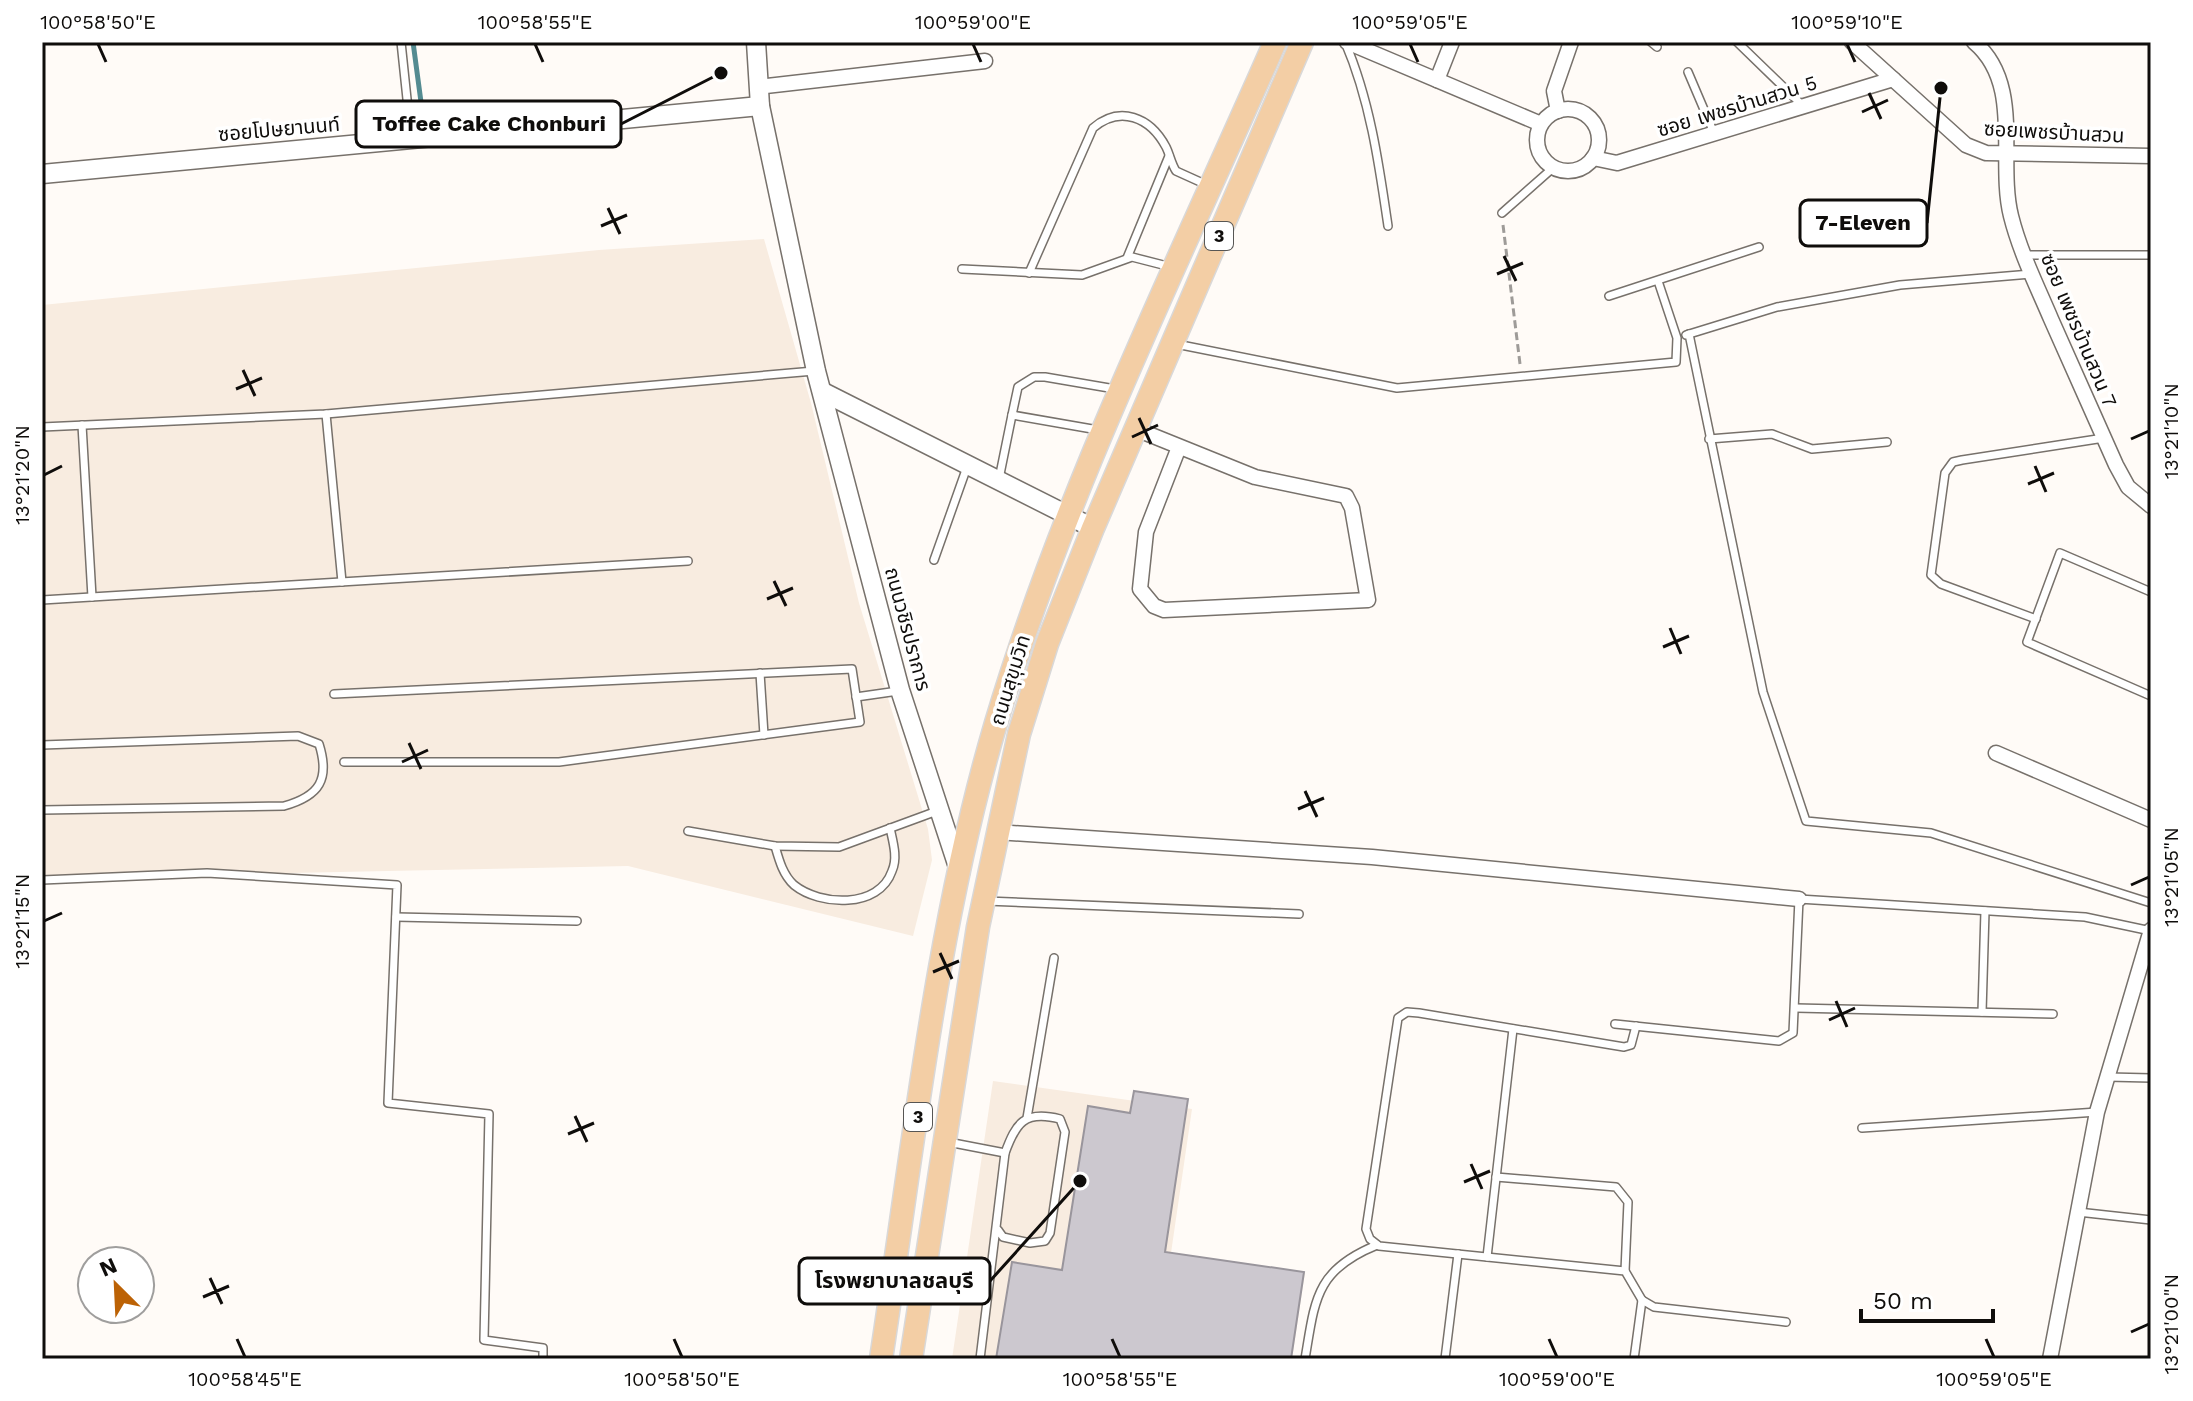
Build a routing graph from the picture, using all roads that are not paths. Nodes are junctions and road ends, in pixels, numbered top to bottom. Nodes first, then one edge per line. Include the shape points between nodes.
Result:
1 (401, 42) edge
2 (756, 42) edge
3 (1275, 42) edge
4 (1302, 42) edge
5 (1346, 42) edge
6 (1452, 42) edge
7 (1571, 42) edge
8 (1737, 42) edge
9 (1852, 42) edge
10 (1980, 44) edge
11 (985, 61) dead end
12 (1688, 72) dead end
13 (1893, 79) junction
14 (1437, 80) junction
15 (758, 87) junction
16 (760, 106) junction
17 (1804, 106) junction
18 (1558, 111) junction
19 (1541, 124) junction
20 (1715, 135) junction
21 (411, 139) junction
22 (2006, 153) junction
23 (1169, 156) junction
24 (2151, 156) edge
25 (1593, 158) junction
26 (1554, 167) junction
27 (42, 174) edge
28 (1212, 187) junction
29 (1502, 213) road end
30 (1388, 226) dead end
31 (1759, 247) dead end
32 (2024, 255) junction
33 (2151, 255) edge
34 (1127, 258) junction
35 (1176, 268) junction
36 (962, 269) dead end
37 (1029, 273) junction
38 (2031, 274) junction
39 (1658, 281) junction
40 (1609, 296) dead end
41 (1689, 334) junction
42 (1677, 338) junction
43 (1174, 344) junction
44 (816, 371) junction
45 (1121, 390) junction
46 (823, 392) junction
47 (326, 414) junction
48 (1012, 415) junction
49 (82, 425) junction
50 (42, 427) edge
51 (1136, 429) junction
52 (1104, 431) junction
53 (2104, 438) junction
54 (1709, 439) junction
55 (1887, 442) dead end
56 (1179, 447) junction
57 (967, 465) junction
58 (998, 481) junction
59 (2151, 506) edge
60 (1068, 517) junction
61 (1093, 528) junction
62 (934, 560) dead end
63 (688, 561) dead end
64 (342, 582) junction
65 (2151, 592) edge
66 (92, 597) junction
67 (42, 600) edge
68 (2036, 619) junction
69 (760, 673) junction
70 (900, 690) junction
71 (334, 694) dead end
72 (2151, 696) edge
73 (856, 697) junction
74 (764, 735) junction
75 (42, 745) edge
76 (1996, 753) dead end
77 (344, 762) dead end
78 (42, 810) edge
79 (939, 810) junction
80 (2151, 820) edge
81 (890, 828) junction
82 (688, 831) dead end
83 (997, 832) junction
84 (775, 846) junction
85 (960, 875) junction
86 (42, 880) edge
87 (1799, 899) junction
88 (983, 901) junction
89 (2151, 903) edge
90 (1985, 911) junction
91 (1299, 914) dead end
92 (396, 917) junction
93 (577, 921) dead end
94 (2151, 931) edge
95 (1054, 958) dead end
96 (1796, 1008) junction
97 (1982, 1012) junction
98 (2053, 1014) dead end
99 (1615, 1024) dead end
100 (1636, 1026) junction
101 (1513, 1029) junction
102 (2108, 1077) junction
103 (2151, 1078) edge
104 (2097, 1112) junction
105 (1027, 1118) junction
106 (1862, 1128) dead end
107 (945, 1141) junction
108 (1005, 1153) junction
109 (1496, 1177) junction
110 (2078, 1212) junction
111 (2151, 1220) edge
112 (998, 1230) junction
113 (1377, 1245) junction
114 (1458, 1254) junction
115 (1487, 1257) junction
116 (1625, 1271) junction
117 (1642, 1300) junction
118 (1786, 1322) dead end
119 (543, 1359) edge
120 (881, 1359) edge
121 (911, 1359) edge
122 (980, 1359) edge
123 (1305, 1359) edge
124 (1445, 1359) edge
125 (1634, 1359) edge
126 (2050, 1359) edge

1 - 21 lane
2 - 15 street, ถนนวชิรปราการ
3 - 28 main road, ถนนสุขุมวิท / 3
4 - 43 main road, ถนนสุขุมวิท / 3
5 - 14 street
5 - 30 lane via 1376,147
6 - 14 street
7 - 18 street via 1554,91
8 - 17 lane
9 - 13 street, ซอยเพชรบ้านสวน
10 - 22 street, ซอย เพชรบ้านสวน 7 via 2001,81
11 - 15 street
12 - 20 lane
13 - 17 street, ซอย เพชรบ้านสวน 5
13 - 22 street, ซอยเพชรบ้านสวน via 1966,145
14 - 19 street
15 - 16 street, ถนนวชิรปราการ
16 - 21 street, ซอยโปษยานนท์
16 - 44 street, ถนนวชิรปราการ
17 - 20 street, ซอย เพชรบ้านสวน 5
18 - 19 street
18 - 25 street via 1577,110 1593,121 1599,140
19 - 26 street via 1540,153
20 - 25 street, ซอย เพชรบ้านสวน 5 via 1617,163
21 - 27 street, ซอยโปษยานนท์
22 - 24 street, ซอยเพชรบ้านสวน
22 - 32 street, ซอย เพชรบ้านสวน 7 via 2011,217
23 - 28 lane via 1176,171
23 - 34 lane
23 - 37 lane via 1155,133 1128,114 1118,113 1093,128
25 - 26 street via 1570,171
26 - 29 lane
28 - 35 main road, ถนนสุขุมวิท / 3
31 - 39 lane
32 - 33 lane
32 - 38 street, ซอย เพชรบ้านสวน 7
34 - 35 lane
34 - 37 lane via 1082,275
35 - 45 main road, ถนนสุขุมวิท / 3
36 - 37 lane
38 - 41 lane via 1900,285 1777,307
38 - 53 street, ซอย เพชรบ้านสวน 7
39 - 40 lane
39 - 42 lane
41 - 42 lane
41 - 54 lane
42 - 43 lane via 1676,362 1397,388
43 - 51 main road, ถนนสุขุมวิท / 3
44 - 46 street, ถนนวชิรปราการ
44 - 47 lane
45 - 48 lane via 1034,377 1018,387
45 - 52 main road, ถนนสุขุมวิท / 3
46 - 57 street
46 - 70 street, ถนนวชิรปราการ
47 - 49 lane
47 - 64 lane
48 - 52 lane
48 - 58 lane
49 - 50 lane
49 - 66 lane
51 - 56 street
51 - 61 main road, ถนนสุขุมวิท / 3
52 - 60 main road, ถนนสุขุมวิท / 3
53 - 59 street, ซอย เพชรบ้านสวน 7 via 2128,487
53 - 68 lane via 1962,460 1945,473 1931,575 1941,584
54 - 55 lane via 1772,434 1812,449
54 - 89 lane via 1763,692 1806,821 1931,833
56 - 56 street via 1146,532 1140,589 1154,606 1164,610 1368,600 1346,496 1255,477
57 - 58 street
57 - 62 lane
58 - 60 street
60 - 61 street
60 - 85 main road, ถนนสุขุมวิท / 3 via 995,728
61 - 83 main road, ถนนสุขุมวิท / 3 via 1047,644
63 - 64 lane
64 - 66 lane
65 - 68 lane via 2060,553
66 - 67 lane
68 - 72 lane via 2027,642
69 - 71 lane
69 - 73 lane via 852,669
69 - 74 lane
70 - 73 lane
70 - 79 street, ถนนวชิรปราการ
73 - 74 lane via 860,722
74 - 77 lane via 559,762
75 - 78 lane via 298,736 319,744 324,761 321,784 306,800 284,806
76 - 80 street
79 - 81 lane
79 - 85 street, ถนนวชิรปราการ
81 - 84 lane via 839,847
81 - 84 lane via 895,854 888,881 847,901 797,887 786,877
82 - 84 lane
83 - 87 street via 1372,857
83 - 88 main road, ถนนสุขุมวิท / 3
85 - 120 main road, ถนนสุขุมวิท / 3
86 - 92 lane via 207,873 397,885
87 - 90 lane
87 - 96 lane
88 - 91 lane
88 - 107 main road, ถนนสุขุมวิท / 3
90 - 94 lane via 2085,917
90 - 97 lane
92 - 93 lane
92 - 119 lane via 388,1103 489,1114 484,1340 543,1348
94 - 102 street
95 - 105 lane
96 - 97 lane
96 - 100 lane via 1793,1033 1779,1041
97 - 98 lane
99 - 100 lane
100 - 101 lane via 1631,1045 1624,1047
101 - 109 lane
101 - 113 lane via 1407,1012 1398,1018 1366,1229
102 - 103 lane
102 - 104 street
104 - 106 lane
104 - 110 street
105 - 108 lane via 1015,1125
105 - 112 lane via 1052,1117 1064,1126 1050,1233 1045,1241 1030,1243 1003,1237
107 - 108 lane
107 - 121 main road, ถนนสุขุมวิท / 3
108 - 112 lane
109 - 115 lane
109 - 116 lane via 1616,1187 1628,1202
110 - 111 lane
110 - 126 street
112 - 122 lane
113 - 114 lane
113 - 123 lane via 1357,1253 1325,1280 1317,1294
114 - 115 lane
114 - 124 lane
115 - 116 lane
116 - 117 lane
117 - 118 lane via 1654,1307
117 - 125 lane

